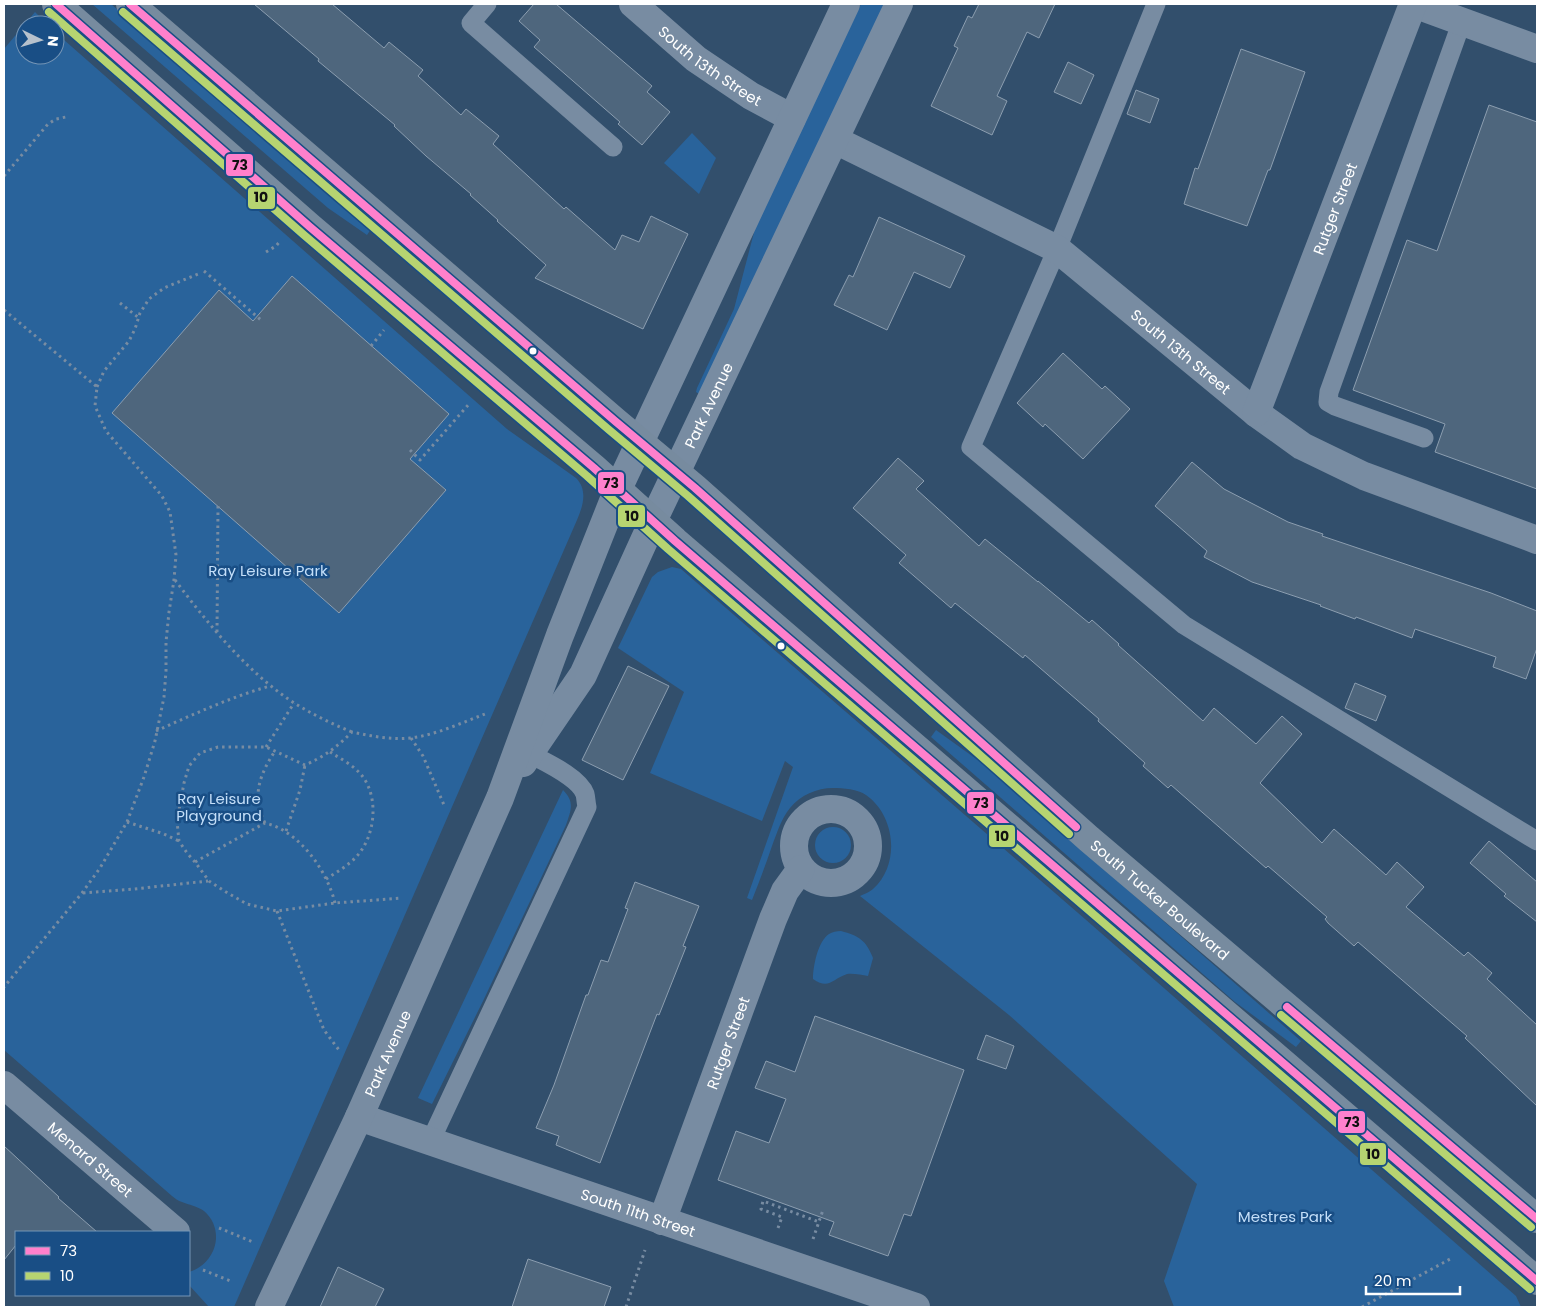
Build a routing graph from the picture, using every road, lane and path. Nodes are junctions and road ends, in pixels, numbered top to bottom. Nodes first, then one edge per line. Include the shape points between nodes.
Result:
1 (56, 4) edge
2 (130, 4) edge
3 (487, 4) edge
4 (633, 4) edge
5 (846, 4) edge
6 (899, 4) edge
7 (1156, 4) edge
8 (1413, 4) edge
9 (1462, 21) junction
10 (1537, 49) edge
11 (66, 116) dead end
12 (792, 118) junction
13 (835, 140) junction
14 (613, 147) dead end
15 (4, 176) edge
16 (281, 240) dead end
17 (1057, 249) junction
18 (266, 252) dead end
19 (204, 271) dead end
20 (198, 274) dead end
21 (120, 303) dead end
22 (4, 310) edge
23 (139, 318) junction
24 (261, 320) dead end
25 (384, 330) dead end
26 (371, 346) dead end
27 (97, 387) junction
28 (469, 404) dead end
29 (1256, 413) junction
30 (1424, 438) dead end
31 (640, 442) junction
32 (410, 450) dead end
33 (676, 473) junction
34 (618, 489) junction
35 (218, 506) dead end
36 (653, 521) junction
37 (1537, 540) edge
38 (174, 580) junction
39 (217, 632) junction
40 (271, 685) junction
41 (294, 703) junction
42 (485, 714) dead end
43 (156, 731) junction
44 (352, 732) junction
45 (411, 738) junction
46 (266, 747) junction
47 (275, 751) junction
48 (330, 752) junction
49 (530, 754) junction
50 (305, 765) junction
51 (500, 798) junction
52 (444, 805) dead end
53 (127, 822) junction
54 (265, 823) junction
55 (286, 831) junction
56 (179, 841) junction
57 (1537, 842) edge
58 (195, 862) junction
59 (801, 870) dead end
60 (326, 879) junction
61 (209, 881) junction
62 (82, 893) junction
63 (402, 898) dead end
64 (335, 903) junction
65 (277, 911) junction
66 (4, 987) edge
67 (339, 1050) dead end
68 (4, 1085) edge
69 (359, 1117) junction
70 (430, 1142) junction
71 (823, 1210) dead end
72 (1537, 1218) edge
73 (662, 1221) junction
74 (819, 1222) junction
75 (219, 1228) dead end
76 (778, 1228) dead end
77 (175, 1231) edge
78 (813, 1239) dead end
79 (253, 1242) dead end
80 (645, 1250) dead end
81 (1452, 1258) dead end
82 (203, 1270) dead end
83 (1537, 1281) edge
84 (233, 1282) dead end
85 (269, 1307) edge
86 (626, 1307) edge
87 (916, 1307) edge
88 (1362, 1307) edge

1 - 34 main road via 310,227
2 - 31 main road, South Tucker Boulevard
3 - 14 lane via 471,23
4 - 12 street, South 13th Street via 696,59 751,96
5 - 12 street, Park Avenue
6 - 13 street, Park Avenue
7 - 17 lane
8 - 9 street
8 - 29 street, Rutger Street
9 - 10 street
9 - 30 lane via 1328,402
11 - 15 path via 48,124
12 - 31 street, Park Avenue
13 - 17 street, South 13th Street
13 - 33 street, Park Avenue
16 - 18 path
17 - 29 street, South 13th Street
17 - 57 lane via 971,447 1184,626
19 - 24 path
20 - 23 path via 164,288 149,299
21 - 23 path
22 - 27 path
23 - 27 path via 129,341 104,371
25 - 26 path
27 - 38 path via 95,406 106,431 162,496 170,512 176,555
28 - 32 path via 420,460
29 - 37 street, South 13th Street via 1302,446 1364,476
31 - 33 main road, South Tucker Boulevard
31 - 34 street, Park Avenue
33 - 36 street, Park Avenue
33 - 72 main road, South Tucker Boulevard via 1097,846
34 - 36 main road
34 - 51 street, Park Avenue
35 - 39 path
36 - 49 street, Park Avenue via 583,675
36 - 83 main road
38 - 39 path
38 - 43 path via 166,642 164,697
39 - 40 path via 250,668
40 - 41 path
40 - 43 path via 219,703
41 - 44 path
41 - 46 path
42 - 45 path
43 - 53 path via 144,777
44 - 45 path
44 - 48 path
45 - 52 path via 423,756
46 - 47 path
46 - 56 path via 218,747 200,753 189,766 184,783 178,822
47 - 50 path
47 - 54 path via 258,789 260,812
48 - 50 path
48 - 60 path via 364,777 373,807 365,845 357,857
49 - 51 street, Park Avenue
49 - 70 lane via 577,783 585,793 587,807
50 - 55 path
51 - 69 street, Park Avenue
53 - 56 path
53 - 62 path
54 - 55 path
54 - 58 path
55 - 60 path via 318,865
56 - 58 path
58 - 61 path
59 - 73 street, Rutger Street via 785,891 773,919
60 - 64 path
61 - 62 path
61 - 65 path via 248,904
62 - 66 path
63 - 64 path
64 - 65 path
65 - 67 path via 324,1030
68 - 77 street, Menard Street
69 - 70 street, South 11th Street
69 - 85 street, Park Avenue
70 - 73 street, South 11th Street
71 - 74 path
73 - 87 street, South 11th Street
74 - 76 path via 763,1201 761,1209 782,1217
74 - 78 path
75 - 79 path
80 - 86 path
81 - 88 path
82 - 84 path

